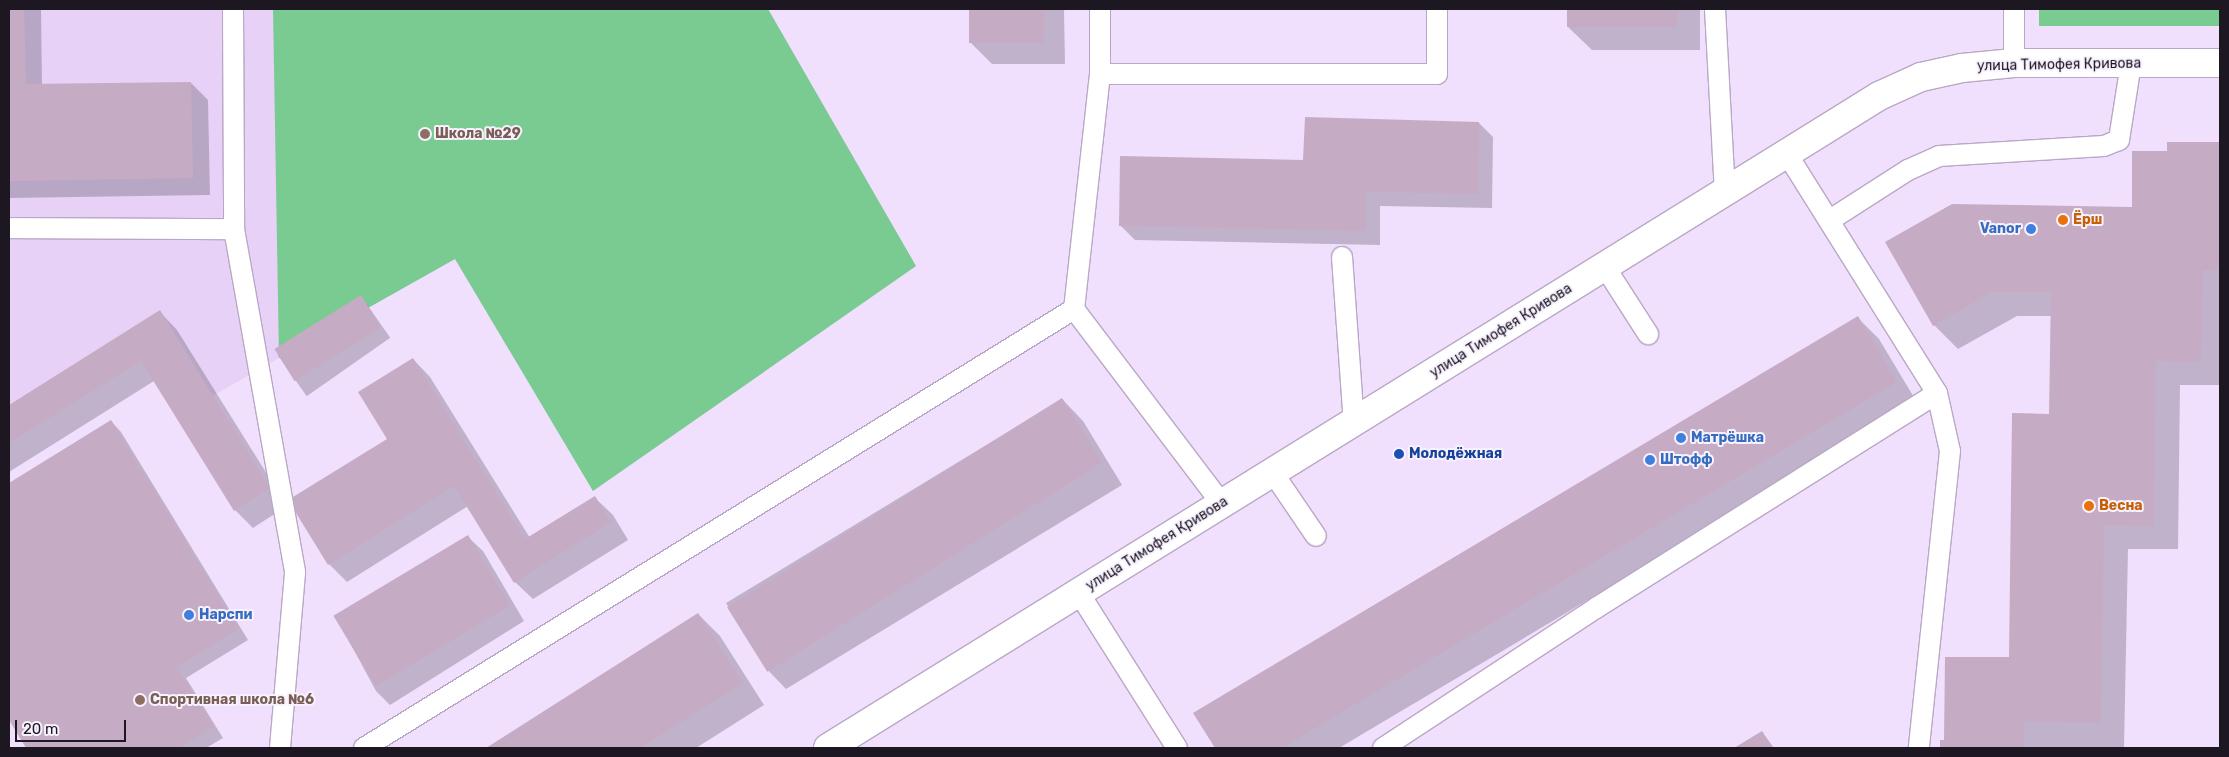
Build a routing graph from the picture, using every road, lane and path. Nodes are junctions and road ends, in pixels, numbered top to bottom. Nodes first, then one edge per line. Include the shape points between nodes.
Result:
1 (233, 9) edge
2 (1100, 9) edge
3 (1437, 9) edge
4 (1715, 9) edge
5 (2014, 9) edge
6 (2014, 63) junction
7 (2131, 63) junction
8 (2220, 63) edge
9 (1100, 74) junction
10 (1787, 154) junction
11 (1725, 192) junction
12 (1830, 220) junction
13 (9, 228) edge
14 (234, 229) junction
15 (1342, 257) dead end
16 (1605, 267) junction
17 (1074, 309) junction
18 (1648, 334) dead end
19 (1937, 393) junction
20 (1354, 423) junction
21 (1273, 473) junction
22 (1222, 504) junction
23 (1316, 536) dead end
24 (1079, 593) junction
25 (280, 748) edge
26 (364, 748) edge
27 (828, 748) edge
28 (1177, 748) edge
29 (1383, 748) edge
30 (1920, 748) edge

1 - 14 lane
2 - 9 lane
3 - 9 lane via 1437,74
4 - 11 lane
5 - 6 lane
6 - 7 street, улица Тимофея Кривова
6 - 10 street, улица Тимофея Кривова via 1962,68 1921,77 1879,96
7 - 8 street, улица Тимофея Кривова
7 - 12 lane via 2119,140 2104,146 1939,156 1908,170
9 - 17 lane
10 - 11 street, улица Тимофея Кривова
10 - 12 lane
11 - 16 street, улица Тимофея Кривова
12 - 19 lane
13 - 14 lane
14 - 25 lane via 295,572
15 - 20 lane
16 - 18 lane
16 - 20 street, улица Тимофея Кривова
17 - 22 lane
17 - 26 lane
19 - 29 lane via 1596,608
19 - 30 lane via 1950,451
20 - 21 street, улица Тимофея Кривова
21 - 22 street, улица Тимофея Кривова
21 - 23 lane
22 - 24 street, улица Тимофея Кривова
24 - 27 street, улица Тимофея Кривова
24 - 28 lane

